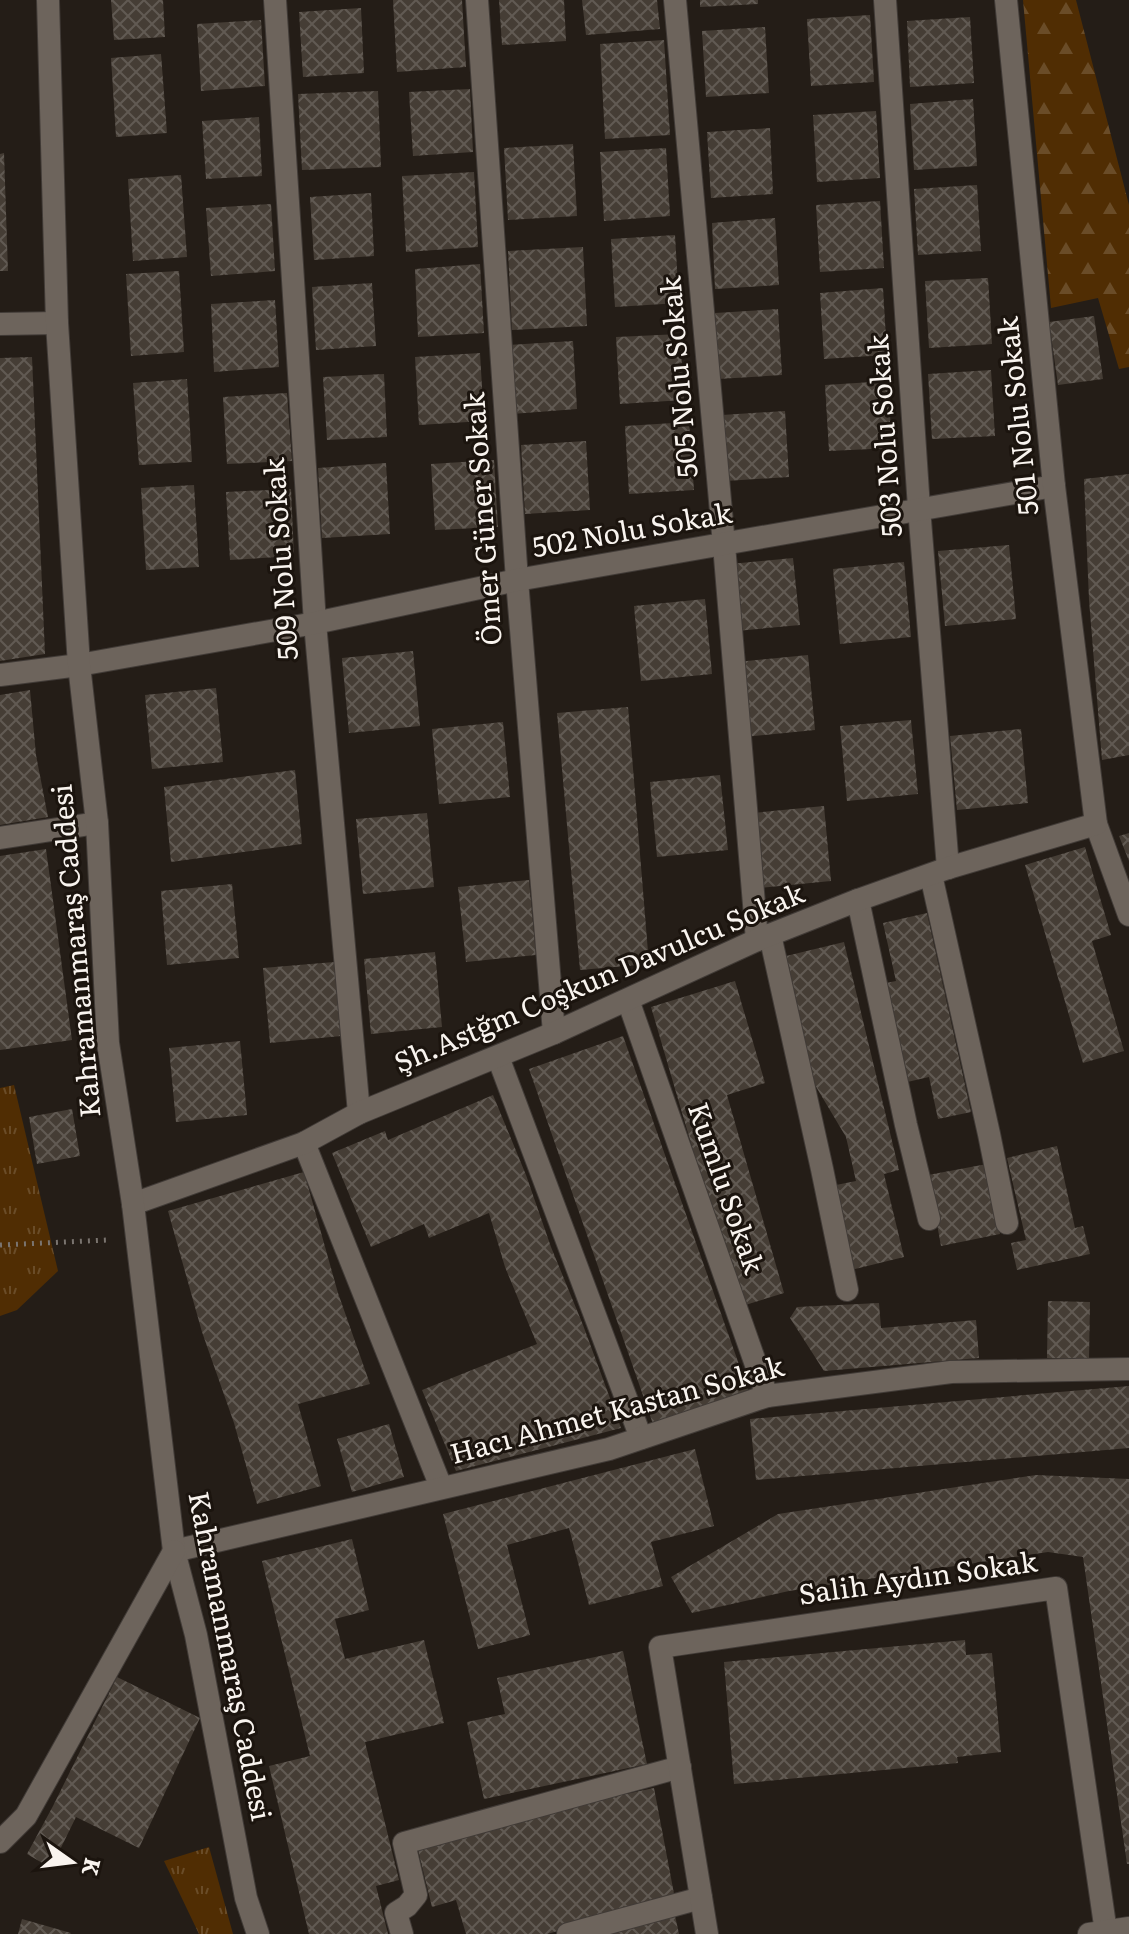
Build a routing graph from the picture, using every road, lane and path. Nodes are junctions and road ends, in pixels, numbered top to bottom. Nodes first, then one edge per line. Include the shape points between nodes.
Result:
1 (48, 0) edge
2 (275, 0) edge
3 (477, 0) edge
4 (675, 0) edge
5 (885, 0) edge
6 (1006, 0) edge
7 (57, 323) junction
8 (0, 324) edge
9 (1054, 486) junction
10 (919, 508) junction
11 (724, 545) junction
12 (517, 580) junction
13 (315, 623) junction
14 (79, 665) junction
15 (0, 675) edge
16 (97, 823) junction
17 (1096, 824) junction
18 (0, 838) edge
19 (939, 871) junction
20 (858, 900) junction
21 (1129, 915) edge
22 (763, 938) junction
23 (628, 1000) junction
24 (554, 1033) junction
25 (498, 1057) junction
26 (359, 1113) junction
27 (304, 1143) junction
28 (133, 1204) junction
29 (929, 1219) dead end
30 (1007, 1223) dead end
31 (137, 1239) junction
32 (0, 1245) edge
33 (847, 1290) dead end
34 (1129, 1369) edge
35 (767, 1396) junction
36 (641, 1438) junction
37 (441, 1487) junction
38 (174, 1551) junction
39 (680, 1767) junction
40 (0, 1842) edge
41 (701, 1898) junction
42 (1129, 1928) edge
43 (1097, 1933) edge
44 (258, 1934) edge
45 (402, 1934) edge
46 (568, 1934) edge
47 (707, 1934) edge

1 - 7 street, Kahramanmaraş Caddesi
2 - 13 street, 509 Nolu Sokak
3 - 12 street, Ömer Güner Sokak
4 - 11 street, 505 Nolu Sokak
5 - 10 street, 503 Nolu Sokak
6 - 9 street, 501 Nolu Sokak
7 - 8 street
7 - 14 street, Kahramanmaraş Caddesi
9 - 10 street, 502 Nolu Sokak
9 - 17 street, 501 Nolu Sokak
10 - 11 street, 502 Nolu Sokak
10 - 19 street, 503 Nolu Sokak
11 - 12 street, 502 Nolu Sokak
11 - 22 street, 505 Nolu Sokak
12 - 13 street, 502 Nolu Sokak
12 - 24 street, Ömer Güner Sokak
13 - 14 street, 502 Nolu Sokak
13 - 26 street, 509 Nolu Sokak
14 - 15 street, 502 Nolu Sokak
14 - 16 street, Kahramanmaraş Caddesi
16 - 18 street
16 - 28 street, Kahramanmaraş Caddesi via 108,1043
17 - 19 street, Şh.Astğm Coşkun Davulcu Sokak
17 - 21 street, 501 Nolu Sokak
19 - 20 street, Şh.Astğm Coşkun Davulcu Sokak
19 - 30 street, 503 Nolu Sokak
20 - 22 street, Şh.Astğm Coşkun Davulcu Sokak
20 - 29 street
22 - 23 street, Şh.Astğm Coşkun Davulcu Sokak
22 - 33 street, 505 Nolu Sokak
23 - 24 street, Şh.Astğm Coşkun Davulcu Sokak
23 - 35 street, Kumlu Sokak
24 - 25 street, Şh.Astğm Coşkun Davulcu Sokak
25 - 26 street, Şh.Astğm Coşkun Davulcu Sokak
25 - 36 street
26 - 27 street, Şh.Astğm Coşkun Davulcu Sokak
27 - 28 street, Şh.Astğm Coşkun Davulcu Sokak
27 - 37 street
28 - 31 street, Kahramanmaraş Caddesi
31 - 32 path
31 - 38 street, Kahramanmaraş Caddesi
34 - 35 street, Hacı Ahmet Kastan Sokak via 951,1372
35 - 36 street, Hacı Ahmet Kastan Sokak
36 - 37 street, Hacı Ahmet Kastan Sokak
37 - 38 street, Hacı Ahmet Kastan Sokak
38 - 40 street via 26,1816
38 - 44 street, Kahramanmaraş Caddesi via 196,1635 246,1898
39 - 41 street
39 - 43 street, Salih Aydın Sokak via 660,1647 1056,1588
39 - 45 street via 404,1843 416,1895 396,1913
41 - 46 street
41 - 47 street
42 - 43 street

